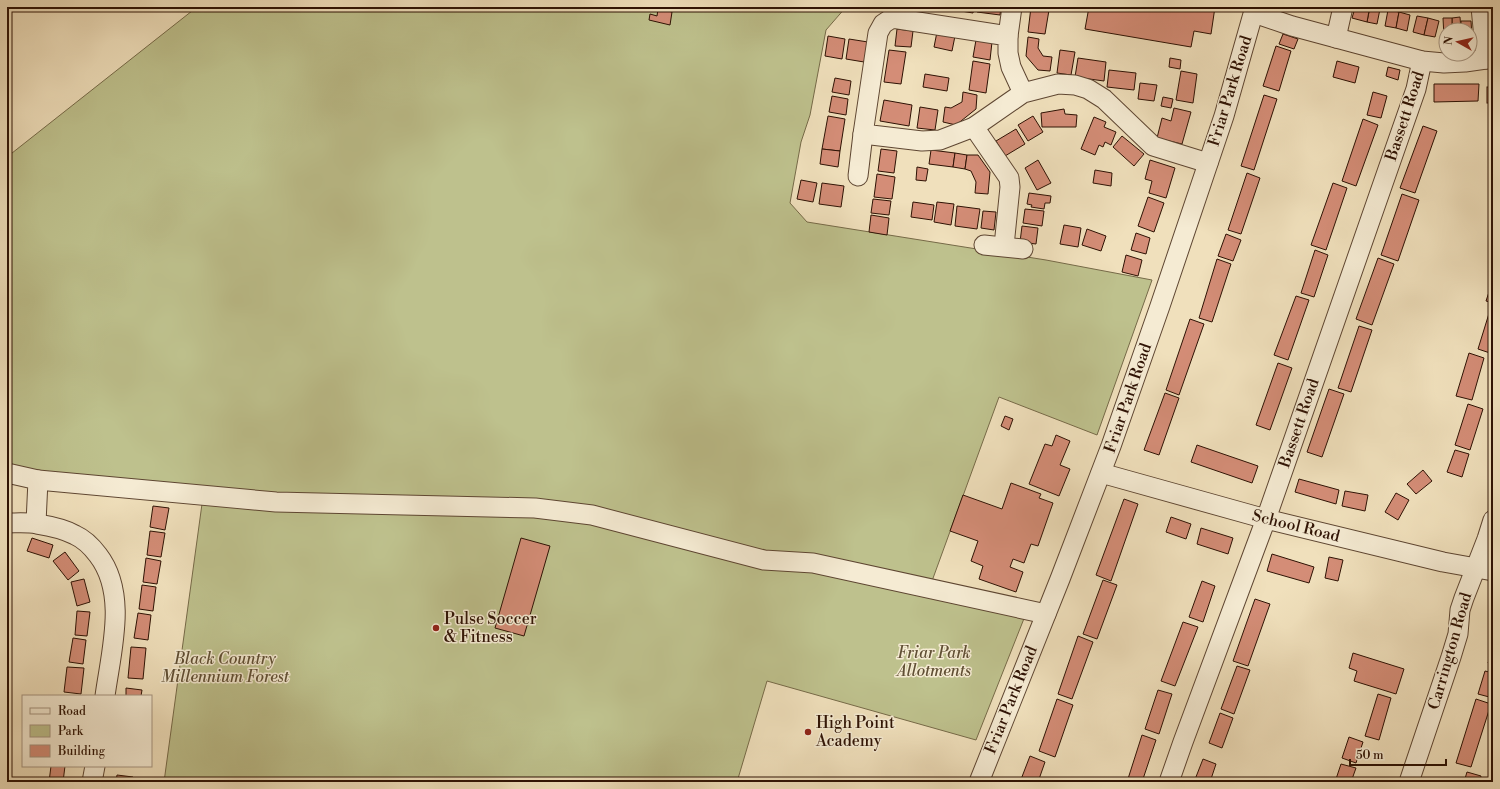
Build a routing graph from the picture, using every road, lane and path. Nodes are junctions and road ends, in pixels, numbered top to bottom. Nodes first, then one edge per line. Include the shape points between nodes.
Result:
1 (1012, 7) edge
2 (1343, 7) edge
3 (1482, 7) edge
4 (1255, 10) edge
5 (1008, 36) junction
6 (1336, 38) junction
7 (1489, 58) edge
8 (1422, 61) junction
9 (1023, 93) junction
10 (974, 127) junction
11 (863, 134) junction
12 (1208, 163) junction
13 (858, 176) dead end
14 (984, 245) dead end
15 (1004, 246) junction
16 (1023, 249) dead end
17 (7, 473) edge
18 (1101, 473) junction
19 (38, 480) junction
20 (1266, 519) junction
21 (1493, 520) edge
22 (7, 523) edge
23 (36, 523) junction
24 (1484, 570) edge
25 (1046, 614) junction
26 (105, 695) edge
27 (94, 767) edge
28 (92, 782) edge
29 (979, 782) edge
30 (1169, 782) edge
31 (1408, 782) edge

1 - 5 street
2 - 6 street
3 - 7 street
4 - 6 street via 1292,26
4 - 12 street, Friar Park Road
5 - 9 street via 1011,67
5 - 11 street via 892,18 883,24 878,33
6 - 8 street
7 - 8 street via 1444,63
8 - 20 street, Bassett Road via 1416,88
9 - 10 street
9 - 12 street via 1058,84 1088,89 1104,99 1152,146
10 - 11 street via 940,140 922,141
10 - 15 street via 1008,178 1010,187
11 - 13 street
12 - 18 street, Friar Park Road
14 - 15 street
15 - 16 street
17 - 19 street
18 - 20 street, School Road
18 - 25 street, Friar Park Road
19 - 23 street
19 - 25 street via 276,502 535,508 592,515 764,560 813,563
20 - 24 street, School Road
20 - 30 street, Bassett Road
21 - 24 street, Carrington Road
22 - 23 street
23 - 26 street via 76,535 91,546 110,575 115,613
24 - 31 street, Carrington Road via 1460,610 1458,634
25 - 29 street, Friar Park Road
27 - 28 street

